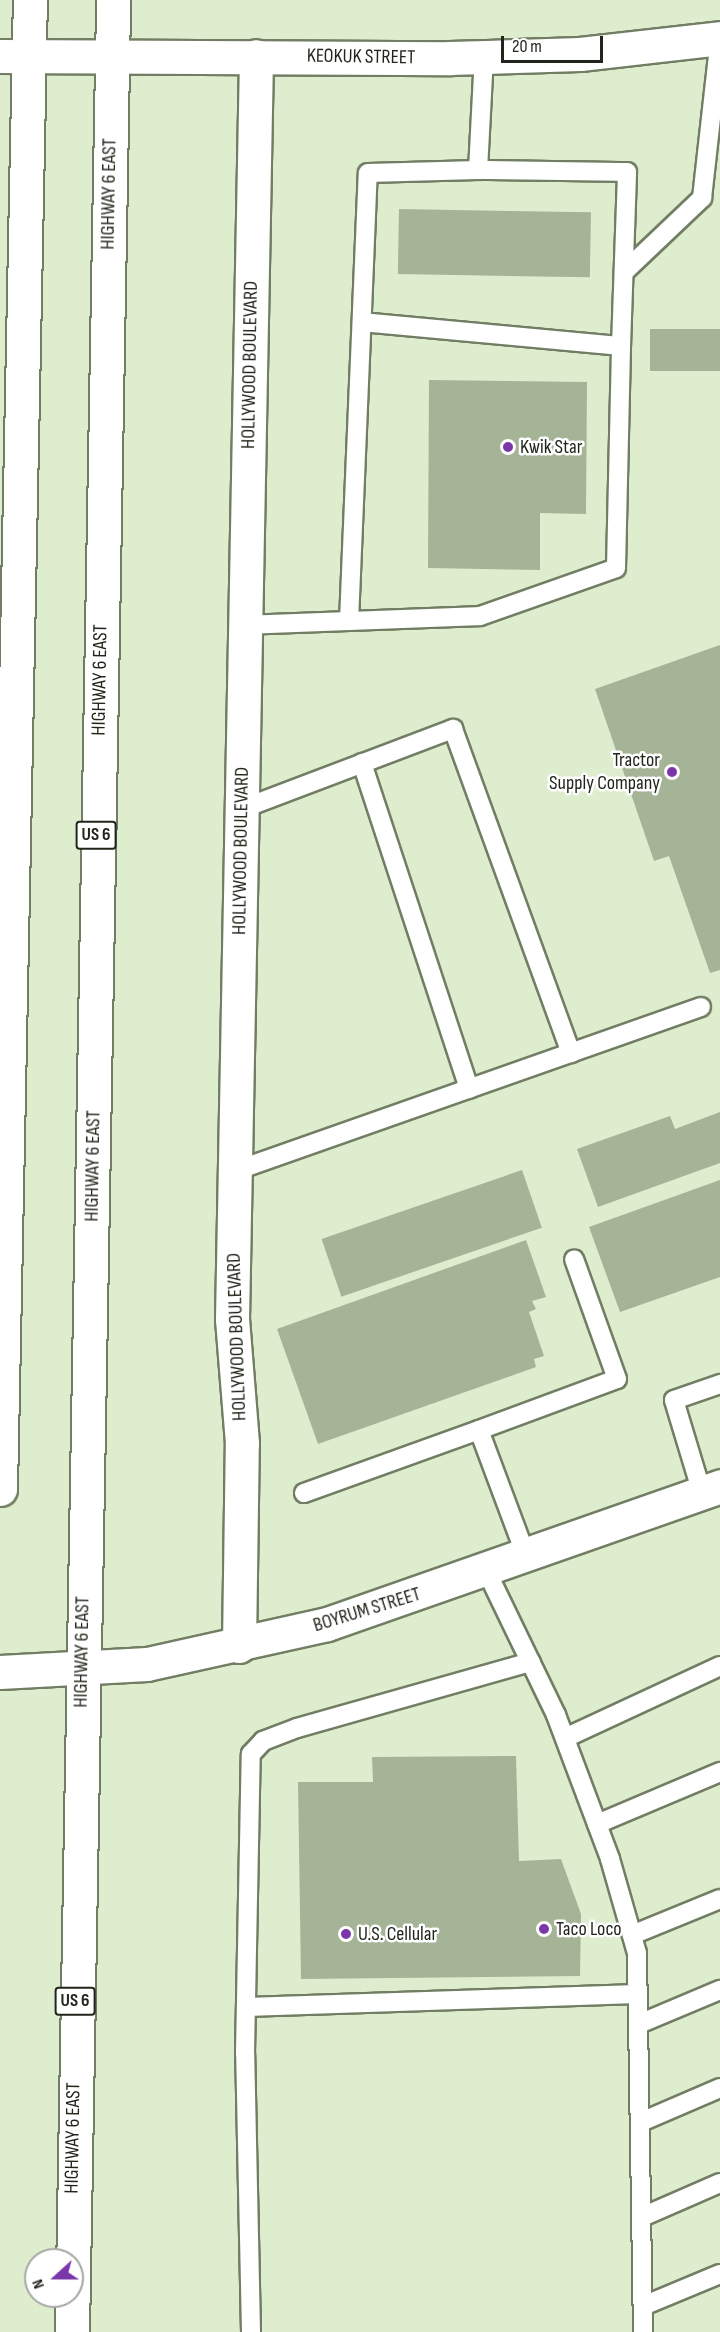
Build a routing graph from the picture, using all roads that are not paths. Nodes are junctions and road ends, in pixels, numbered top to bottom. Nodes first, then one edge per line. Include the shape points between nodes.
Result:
1 (30, 0) edge
2 (113, 0) edge
3 (720, 38) edge
4 (14, 56) edge
5 (112, 56) junction
6 (256, 56) junction
7 (484, 57) junction
8 (478, 170) junction
9 (624, 272) junction
10 (362, 322) junction
11 (621, 346) junction
12 (349, 621) junction
13 (245, 625) junction
14 (362, 763) junction
15 (242, 809) junction
16 (701, 1007) dead end
17 (571, 1053) junction
18 (469, 1089) junction
19 (235, 1171) junction
20 (574, 1259) dead end
21 (720, 1384) edge
22 (479, 1430) junction
23 (0, 1489) edge
24 (711, 1490) edge
25 (304, 1493) dead end
26 (525, 1556) junction
27 (486, 1570) junction
28 (239, 1646) junction
29 (531, 1662) junction
30 (720, 1666) edge
31 (81, 1670) junction
32 (0, 1672) edge
33 (565, 1738) junction
34 (720, 1772) edge
35 (597, 1824) junction
36 (720, 1899) edge
37 (632, 1935) junction
38 (720, 1990) edge
39 (638, 1994) junction
40 (246, 2007) junction
41 (639, 2024) junction
42 (720, 2088) edge
43 (641, 2122) junction
44 (720, 2183) edge
45 (642, 2217) junction
46 (720, 2274) edge
47 (643, 2306) junction
48 (72, 2332) edge
49 (250, 2332) edge
50 (643, 2332) edge

1 - 4 main road
2 - 5 main road, HIGHWAY 6 EAST / US 6
3 - 7 main road, KEOKUK STREET via 645,49
3 - 9 lane via 702,198
4 - 5 main road, KEOKUK STREET
4 - 23 main road
5 - 6 main road, KEOKUK STREET
5 - 31 main road, HIGHWAY 6 EAST / US 6
6 - 7 main road, KEOKUK STREET
6 - 13 main road, HOLLYWOOD BOULEVARD
7 - 8 lane
8 - 9 lane via 627,172
8 - 10 lane via 368,173
9 - 11 lane
10 - 11 lane
10 - 12 lane
11 - 12 lane via 616,568 480,616
12 - 13 lane
13 - 15 main road, HOLLYWOOD BOULEVARD
14 - 15 lane
14 - 17 lane via 453,729
14 - 18 lane
15 - 19 main road, HOLLYWOOD BOULEVARD
16 - 17 lane
17 - 18 lane
18 - 19 lane
19 - 28 main road, HOLLYWOOD BOULEVARD via 232,1319 242,1443
20 - 22 lane via 617,1378
21 - 24 lane via 674,1400
22 - 25 lane
22 - 26 lane
24 - 26 main road, BOYRUM STREET
26 - 27 main road, BOYRUM STREET
27 - 28 main road, BOYRUM STREET via 376,1610
27 - 29 lane
28 - 31 main road, BOYRUM STREET
29 - 33 lane
29 - 40 lane via 297,1728 263,1741 250,1754
30 - 33 lane
31 - 32 main road, BOYRUM STREET
31 - 48 main road, HIGHWAY 6 EAST / US 6
33 - 35 lane
34 - 35 lane
35 - 37 lane
36 - 37 lane
37 - 39 lane
38 - 41 lane
39 - 40 lane
39 - 41 lane
40 - 49 lane
41 - 43 lane
42 - 43 lane
43 - 45 lane
44 - 45 lane
45 - 47 lane
46 - 47 lane
47 - 50 lane

